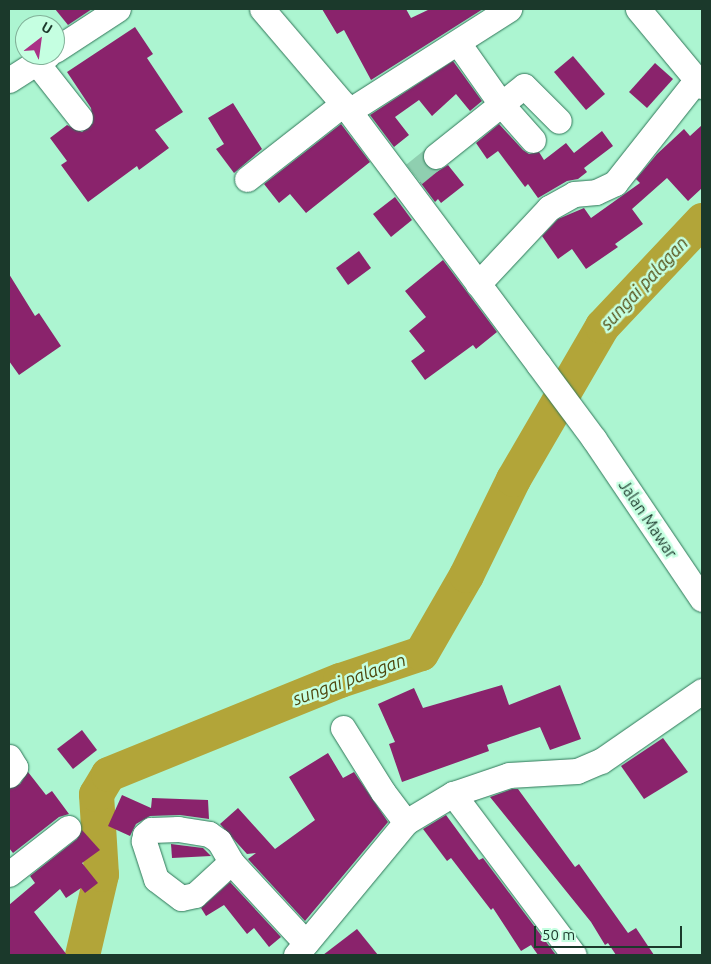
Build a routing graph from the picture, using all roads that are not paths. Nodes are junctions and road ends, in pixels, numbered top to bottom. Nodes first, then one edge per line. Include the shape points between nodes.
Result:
1 (118, 9) edge
2 (262, 9) edge
3 (509, 9) edge
4 (638, 9) edge
5 (458, 43) junction
6 (65, 44) edge
7 (32, 65) edge
8 (51, 65) edge
9 (9, 80) edge
10 (699, 82) edge
11 (502, 104) junction
12 (346, 108) junction
13 (80, 118) dead end
14 (559, 121) dead end
15 (534, 140) dead end
16 (436, 156) tunnel mouth
17 (247, 179) dead end
18 (478, 284) junction
19 (702, 599) edge
20 (702, 691) edge
21 (343, 728) dead end
22 (9, 757) edge
23 (9, 775) edge
24 (453, 794) junction
25 (406, 822) junction
26 (68, 828) dead end
27 (231, 862) dead end
28 (9, 874) edge
29 (301, 949) edge
30 (574, 955) edge

1 - 6 street
2 - 12 street, Jalan Mawar
3 - 5 street
4 - 10 street
5 - 11 street
5 - 12 street
7 - 9 street
8 - 13 street
10 - 18 street via 615,183 596,192 574,194 549,208
11 - 14 street via 524,86
11 - 15 street
11 - 16 street
12 - 17 street
12 - 18 street, Jalan Mawar via 408,178
18 - 19 street, Jalan Mawar via 594,439
20 - 24 street via 601,761 577,771 509,775
21 - 25 street
22 - 23 street via 15,767
24 - 25 street
24 - 30 street
25 - 29 street
26 - 28 street
27 - 29 street

